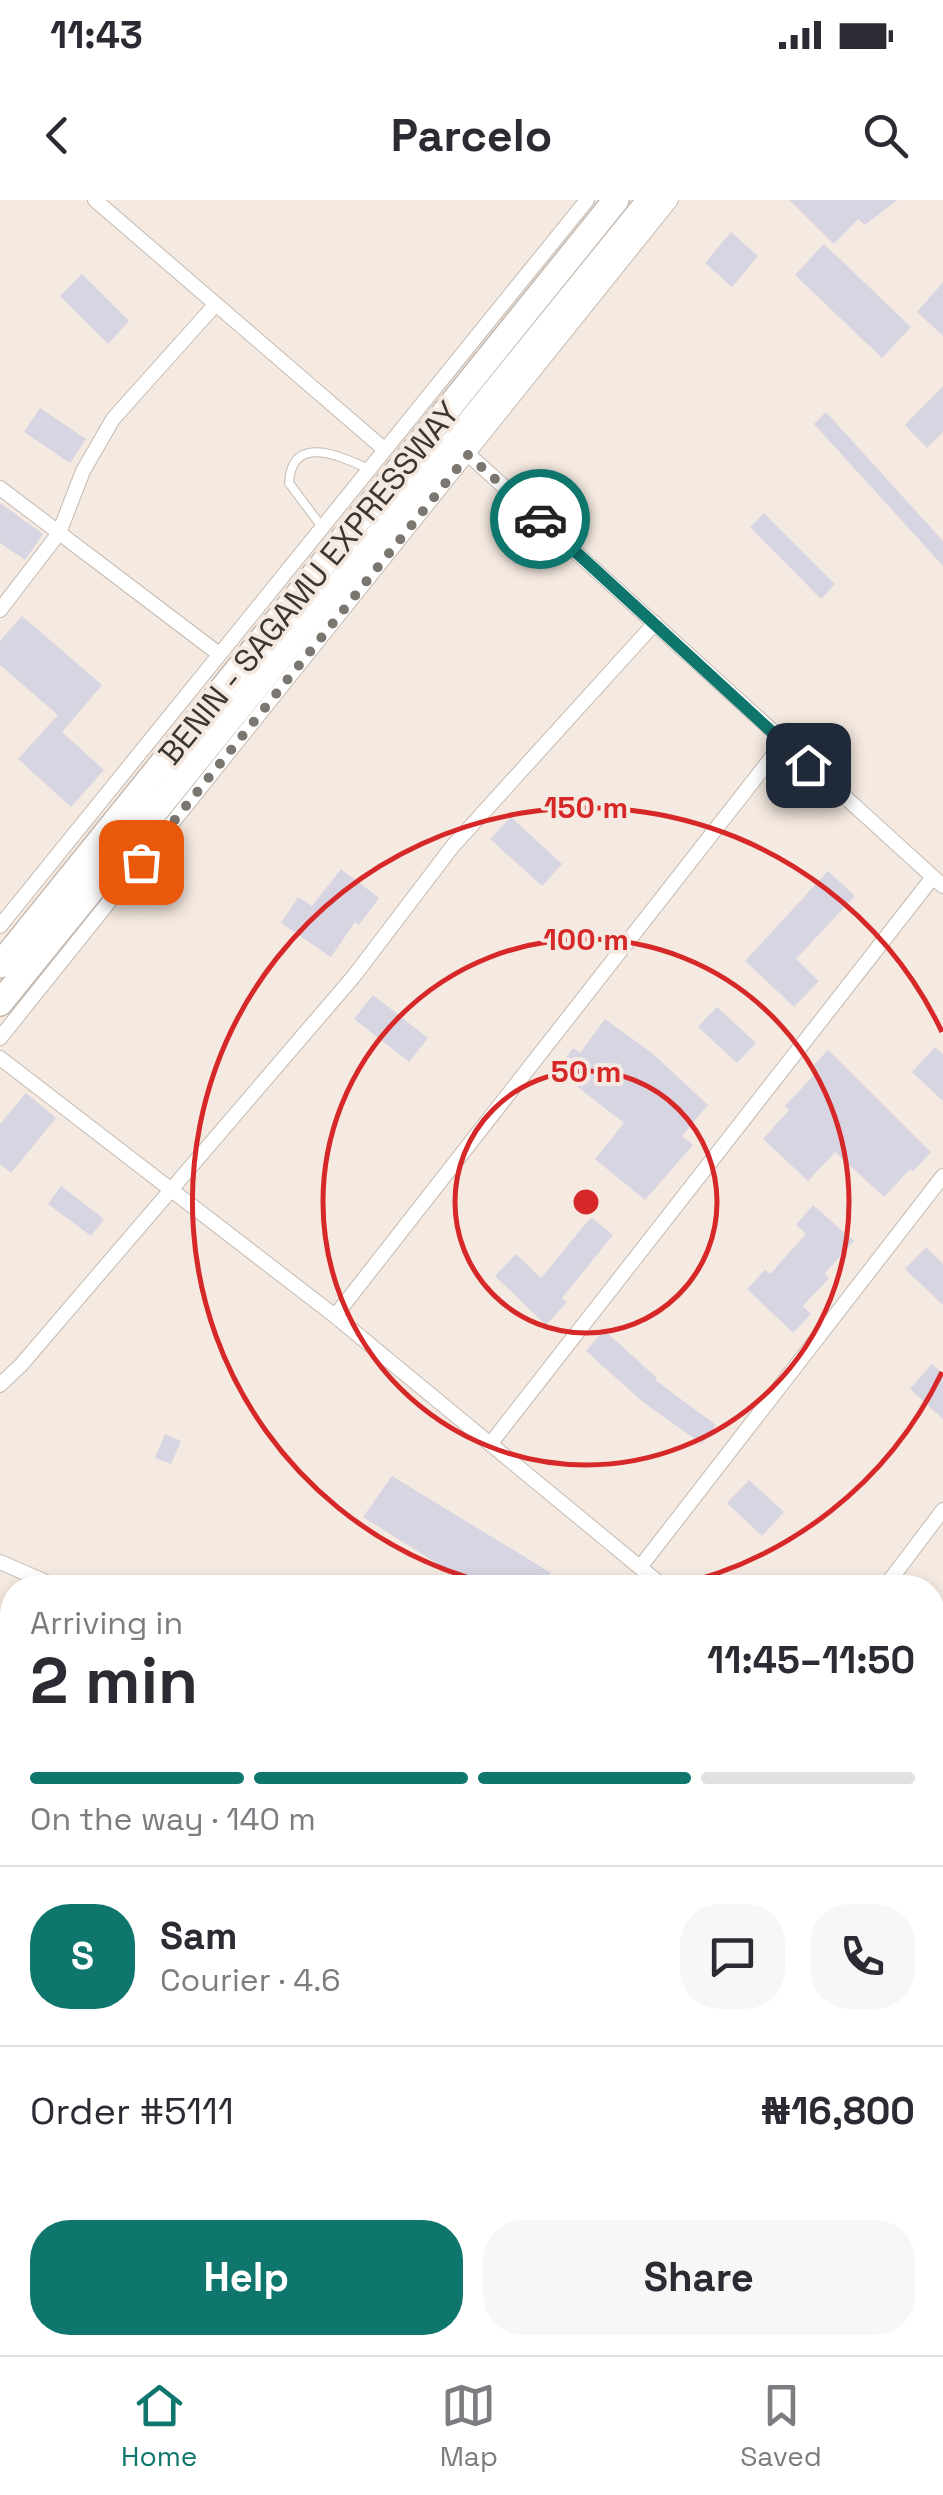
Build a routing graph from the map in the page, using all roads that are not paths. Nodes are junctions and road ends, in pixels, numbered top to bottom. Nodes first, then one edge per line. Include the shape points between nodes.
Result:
1 (95, 200) edge
2 (586, 200) edge
3 (616, 200) edge
4 (650, 200) edge
5 (672, 200) edge
6 (215, 306) junction
7 (384, 449) junction
8 (468, 455) junction
9 (369, 468) junction
10 (0, 488) edge
11 (322, 527) junction
12 (58, 533) junction
13 (0, 610) edge
14 (654, 623) junction
15 (219, 654) junction
16 (783, 742) junction
17 (938, 882) edge
18 (0, 926) edge
19 (0, 965) edge
20 (0, 1003) edge
21 (0, 1038) edge
22 (0, 1058) edge
23 (943, 1176) edge
24 (172, 1191) junction
25 (335, 1316) junction
26 (0, 1385) edge
27 (490, 1443) junction
28 (943, 1510) edge
29 (0, 1562) edge
30 (640, 1566) junction
31 (30, 1575) edge
32 (650, 1575) edge
33 (894, 1575) edge

1 - 6 street
2 - 7 street
3 - 19 highway, BENIN - SAGAMU EXPRESSWAY
4 - 20 highway
5 - 8 street
6 - 7 street
6 - 12 street via 113,419
7 - 9 street
8 - 14 street
8 - 21 street
9 - 11 street
9 - 11 lane via 330,452 301,457 289,483
10 - 12 street
11 - 15 street
12 - 13 street
12 - 15 street
14 - 16 street
14 - 24 street via 452,847 354,976
15 - 18 street
16 - 17 street
16 - 25 street
17 - 27 street
22 - 24 street
23 - 30 street
24 - 25 street
24 - 26 street
25 - 27 street
27 - 30 street
28 - 33 street
29 - 31 street
30 - 32 street

